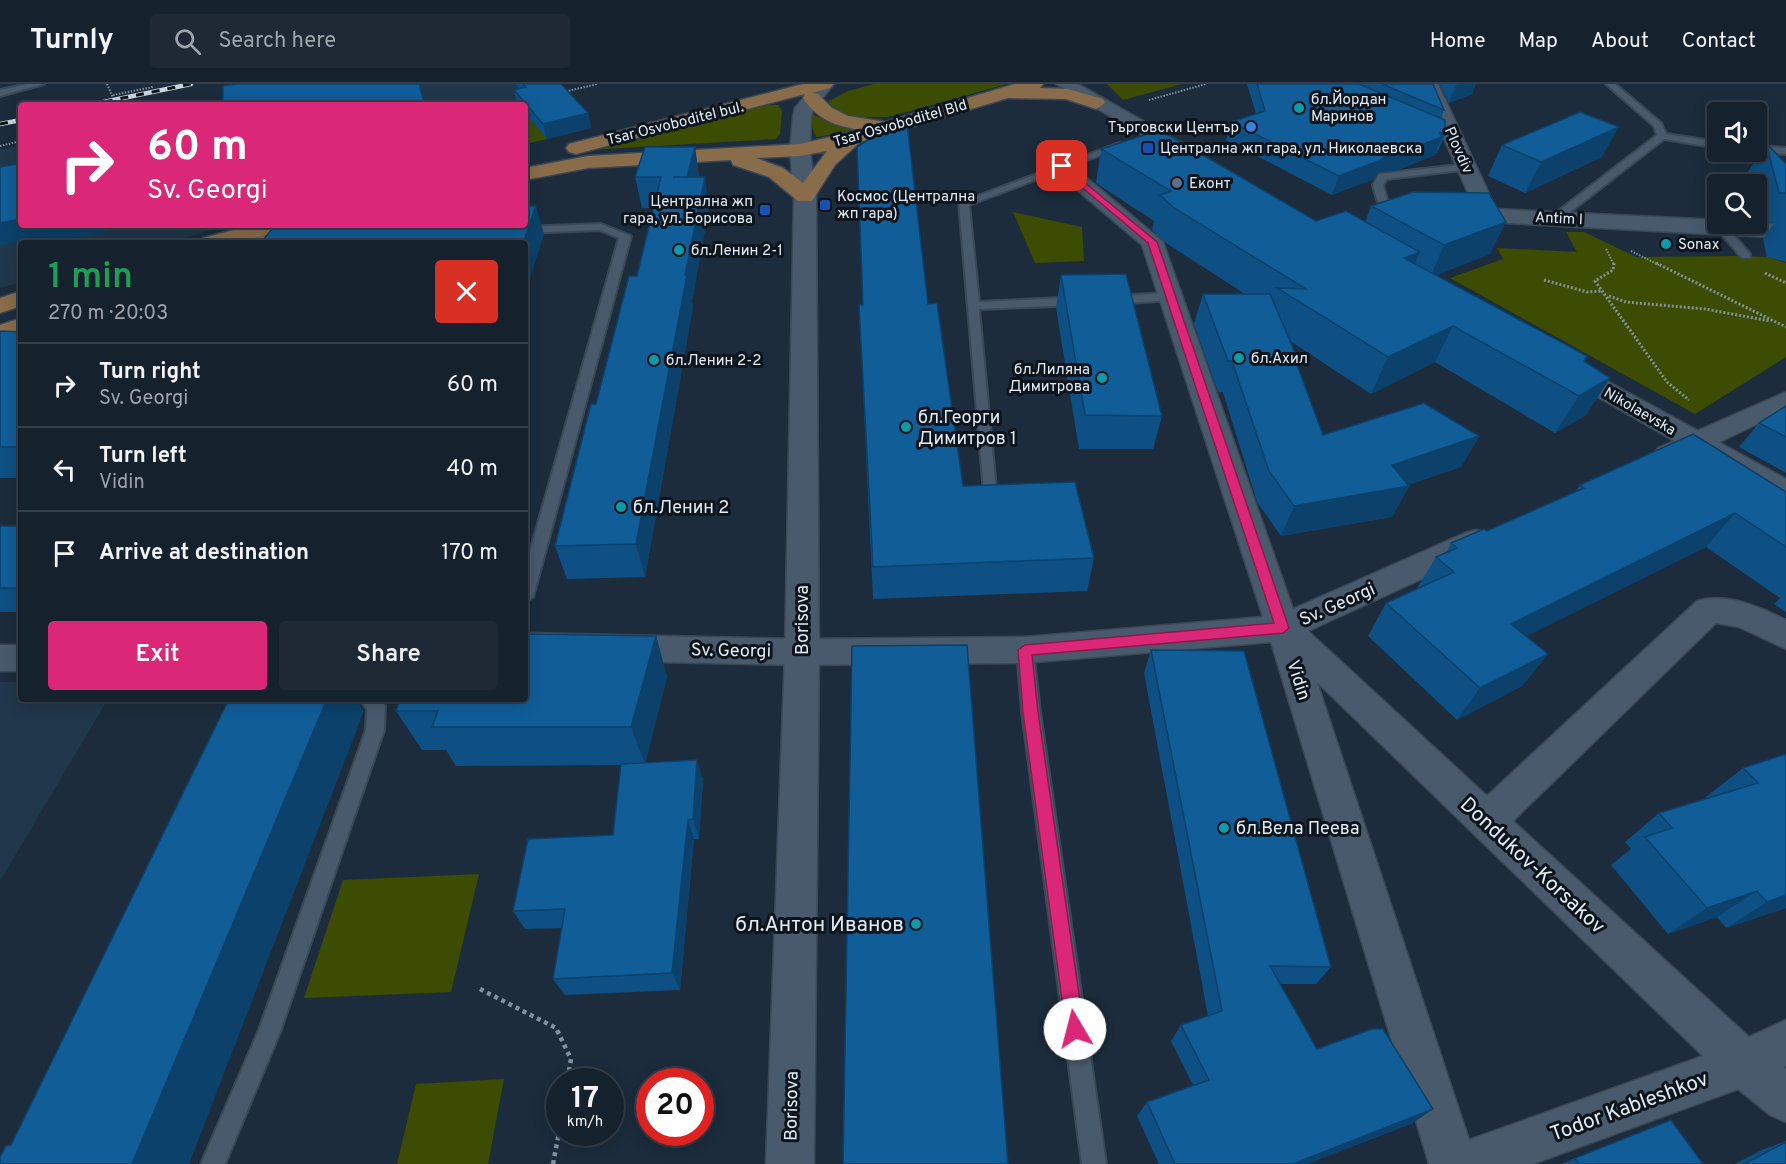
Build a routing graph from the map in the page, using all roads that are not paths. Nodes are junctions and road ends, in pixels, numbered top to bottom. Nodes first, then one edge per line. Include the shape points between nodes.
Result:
1 (40, 84) edge
2 (1034, 84) edge
3 (1065, 84) edge
4 (1429, 84) edge
5 (1610, 84) edge
6 (1011, 88) edge
7 (820, 89) edge
8 (0, 93) edge
9 (1100, 105) junction
10 (909, 120) junction
11 (1662, 136) junction
12 (854, 138) junction
13 (1140, 138) junction
14 (1707, 143) edge
15 (800, 150) junction
16 (1767, 150) edge
17 (1786, 151) edge
18 (705, 156) junction
19 (528, 160) edge
20 (1062, 166) junction
21 (1467, 167) junction
22 (1212, 168) edge
23 (528, 173) edge
24 (805, 197) junction
25 (1398, 214) junction
26 (1488, 215) junction
27 (1557, 217) junction
28 (1377, 222) edge
29 (1707, 227) edge
30 (267, 228) edge
31 (321, 228) edge
32 (513, 230) edge
33 (1767, 230) edge
34 (1786, 231) edge
35 (1727, 234) edge
36 (222, 240) edge
37 (275, 240) edge
38 (1746, 256) dead end
39 (1170, 297) junction
40 (973, 306) junction
41 (18, 326) edge
42 (0, 334) edge
43 (1541, 355) edge
44 (1786, 400) edge
45 (1696, 443) junction
46 (1641, 467) edge
47 (989, 489) edge
48 (1786, 492) edge
49 (1500, 531) edge
50 (528, 586) edge
51 (1283, 628) junction
52 (1786, 636) edge
53 (528, 646) edge
54 (1025, 650) junction
55 (802, 652) junction
56 (0, 658) edge
57 (18, 658) edge
58 (371, 702) edge
59 (1487, 821) junction
60 (1786, 1042) edge
61 (1744, 1064) junction
62 (1786, 1099) edge
63 (213, 1164) edge
64 (790, 1164) edge
65 (1094, 1164) edge
66 (1453, 1164) edge
67 (1468, 1164) edge

1 - 8 lane
2 - 6 main road, Tsar Osvoboditel Bld
3 - 9 street
4 - 21 street, Plovdiv via 1449,138
5 - 11 lane via 1658,125
6 - 9 main road via 1068,94
6 - 10 main road, Tsar Osvoboditel Bld
7 - 10 main road via 823,112 842,121 877,125
7 - 15 street, Borisova via 802,117
7 - 19 main road, Tsar Osvoboditel bul.
9 - 13 street
10 - 12 main road, Tsar Osvoboditel Bld
11 - 14 lane
11 - 27 lane
12 - 15 main road, Tsar Osvoboditel Bld
12 - 24 main road via 827,161
13 - 20 lane
13 - 22 street
15 - 18 main road, Tsar Osvoboditel bul.
15 - 24 street, Borisova
16 - 17 lane
18 - 23 main road, Tsar Osvoboditel bul. via 588,162
18 - 24 main road via 763,166 794,183
20 - 39 street, Vidin via 1152,242
20 - 40 lane via 964,202
21 - 25 lane via 1383,176 1378,185 1382,200
21 - 26 street, Plovdiv
24 - 55 street, Borisova
25 - 26 street, Antim I
25 - 28 street, Antim I
26 - 27 street, Antim I
27 - 29 street, Antim I
30 - 36 main road
31 - 37 main road
32 - 50 lane via 601,227 624,236
33 - 34 street, Antim I
35 - 38 lane
39 - 40 lane
39 - 51 street, Vidin
40 - 47 lane
41 - 42 main road
43 - 45 street, Nikolaevska
44 - 45 street
45 - 46 street
45 - 48 street, Nikolaevska
49 - 51 street, Sv. Georgi
51 - 54 street, Sv. Georgi
51 - 59 street, Dondukov-Korsakov
51 - 66 street, Vidin
52 - 59 street via 1752,616 1709,610
53 - 55 street, Sv. Georgi
54 - 55 street, Sv. Georgi
54 - 65 lane
55 - 64 street, Borisova
56 - 57 street
58 - 63 lane via 376,706 375,730 269,1032
59 - 61 street, Dondukov-Korsakov
60 - 61 street, Todor Kableshkov
61 - 62 street, Dondukov-Korsakov
61 - 67 street, Todor Kableshkov

